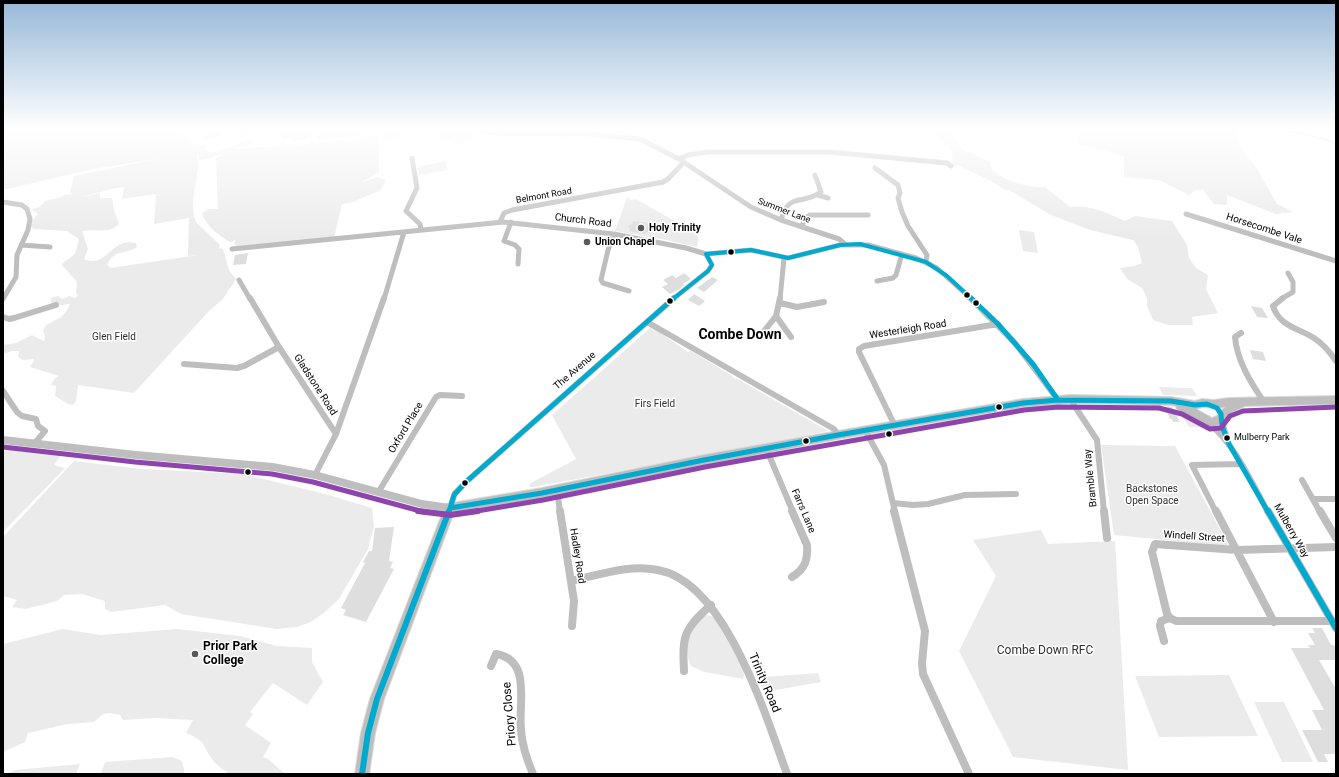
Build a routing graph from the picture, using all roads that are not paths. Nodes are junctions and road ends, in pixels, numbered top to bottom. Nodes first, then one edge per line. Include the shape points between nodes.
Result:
1 (414, 165) edge
2 (678, 165) edge
3 (688, 165) edge
4 (875, 168) dead end
5 (815, 176) dead end
6 (818, 195) junction
7 (828, 198) dead end
8 (3, 202) edge
9 (1186, 214) dead end
10 (868, 215) dead end
11 (781, 220) junction
12 (500, 222) junction
13 (511, 222) junction
14 (802, 226) junction
15 (421, 230) junction
16 (404, 232) junction
17 (614, 234) junction
18 (845, 244) junction
19 (21, 246) junction
20 (50, 248) dead end
21 (232, 249) dead end
22 (706, 254) junction
23 (902, 254) junction
24 (784, 258) junction
25 (926, 262) junction
26 (1336, 262) edge
27 (518, 264) dead end
28 (1288, 273) dead end
29 (239, 280) dead end
30 (877, 281) dead end
31 (629, 292) dead end
32 (3, 299) edge
33 (824, 302) dead end
34 (780, 303) junction
35 (56, 305) dead end
36 (776, 316) junction
37 (3, 317) edge
38 (647, 322) junction
39 (998, 324) junction
40 (1241, 333) dead end
41 (761, 335) dead end
42 (791, 336) dead end
43 (279, 347) junction
44 (1336, 361) edge
45 (184, 364) dead end
46 (3, 391) edge
47 (462, 396) dead end
48 (1070, 399) junction
49 (1058, 400) junction
50 (1336, 400) edge
51 (1160, 401) junction
52 (1251, 402) junction
53 (1264, 402) junction
54 (1203, 404) junction
55 (1202, 418) junction
56 (1222, 418) junction
57 (895, 426) junction
58 (865, 430) junction
59 (336, 434) junction
60 (838, 435) junction
61 (3, 440) edge
62 (34, 444) junction
63 (1229, 444) junction
64 (766, 448) junction
65 (1241, 464) junction
66 (315, 475) junction
67 (1302, 480) dead end
68 (557, 490) junction
69 (379, 491) junction
70 (1016, 494) dead end
71 (1313, 499) junction
72 (1336, 499) edge
73 (893, 503) junction
74 (450, 508) junction
75 (1108, 538) dead end
76 (1336, 538) edge
77 (1336, 547) edge
78 (1290, 548) junction
79 (1237, 550) junction
80 (792, 577) dead end
81 (571, 582) junction
82 (711, 605) junction
83 (1170, 618) junction
84 (1334, 620) edge
85 (1274, 622) junction
86 (572, 626) dead end
87 (1336, 628) edge
88 (1164, 641) dead end
89 (491, 666) dead end
90 (684, 671) dead end
91 (362, 774) edge
92 (533, 774) edge
93 (787, 774) edge
94 (969, 774) edge

1 - 15 street via 417,188 406,211 420,224
2 - 12 street, Belmont Road via 663,182 507,211
3 - 11 street, Summer Lane via 751,207
4 - 25 street via 898,185 902,212 927,255
5 - 6 street via 821,189
6 - 7 street
6 - 11 street via 787,205
8 - 19 street via 22,205 29,213 29,225
9 - 26 street, Horsecombe Vale
10 - 14 street via 810,215 805,218
11 - 14 street, Summer Lane
12 - 13 street, Church Road
12 - 15 street, Church Road
13 - 17 street, Church Road
13 - 27 street via 504,241 519,249
14 - 18 street, Summer Lane via 839,239
15 - 16 street, Church Road
16 - 21 street, Church Road
16 - 59 street via 384,299
17 - 22 street, Church Road
17 - 31 street via 601,280
18 - 23 street, Church Road via 868,246
18 - 24 street, Church Road
19 - 20 street
19 - 32 street via 17,255 16,277
22 - 24 street, Church Road via 750,250
22 - 38 street, The Avenue via 710,257 712,265 708,271
23 - 25 street, Church Road
23 - 30 street via 896,275
24 - 34 street
25 - 39 street, Church Road via 947,276
28 - 44 street via 1294,286 1293,291 1276,302 1276,315 1284,324 1325,346
29 - 43 street, Gladstone Road
33 - 34 street via 797,307
34 - 36 street
35 - 37 street via 14,318
36 - 41 street
36 - 42 street
38 - 60 street via 834,429
38 - 74 street, The Avenue via 467,481 455,493
39 - 49 street, Church Road via 1033,364
39 - 57 street, Westerleigh Road via 864,346 859,349
40 - 53 street via 1235,336 1234,344 1249,378
43 - 45 street via 237,368
43 - 59 street, Gladstone Road
46 - 62 street via 18,414 36,419 38,426 44,429
47 - 69 street, Oxford Place via 436,397
48 - 49 main road
48 - 51 main road
48 - 75 street, Bramble Way via 1097,440
49 - 57 main road via 1023,403
50 - 53 main road
51 - 54 main road
51 - 55 main road via 1175,404
52 - 53 main road
52 - 54 main road
52 - 56 main road via 1233,406
54 - 55 main road via 1196,409
54 - 56 main road via 1217,408
55 - 56 main road via 1215,422
55 - 63 street, Mulberry Way via 1220,432
56 - 63 street, Mulberry Way
57 - 58 main road
58 - 60 main road
58 - 73 street via 884,465
59 - 66 street
60 - 64 main road
61 - 62 street
62 - 66 street via 136,456 256,465
63 - 65 street, Mulberry Way
64 - 68 main road
64 - 80 street, Farrs Lane via 807,545 806,564 802,571
65 - 78 street, Mulberry Way
65 - 79 street, Windell Street via 1192,465
66 - 69 street
67 - 71 street
68 - 74 main road
68 - 81 street, Hadley Road
69 - 74 street via 422,504
70 - 73 street via 965,495 928,504
71 - 72 street
71 - 76 street
73 - 94 street via 925,631 926,641 921,664 923,674
74 - 91 main road via 377,699 368,733
77 - 78 street, Windell Street
78 - 79 street, Windell Street
78 - 84 street, Mulberry Way
79 - 83 street, Windell Street via 1159,544 1153,546 1152,552
79 - 85 street, Windell Street
81 - 82 street, Trinity Road via 630,569 662,570 693,586
81 - 86 street, Hadley Road via 574,601
82 - 90 street via 686,632 683,645
82 - 93 street, Trinity Road via 750,675
83 - 85 street via 1179,622
83 - 88 street via 1161,621
84 - 85 street
84 - 87 street, Mulberry Way
89 - 92 street, Priory Close via 496,654 512,660 516,666 520,682 521,729

